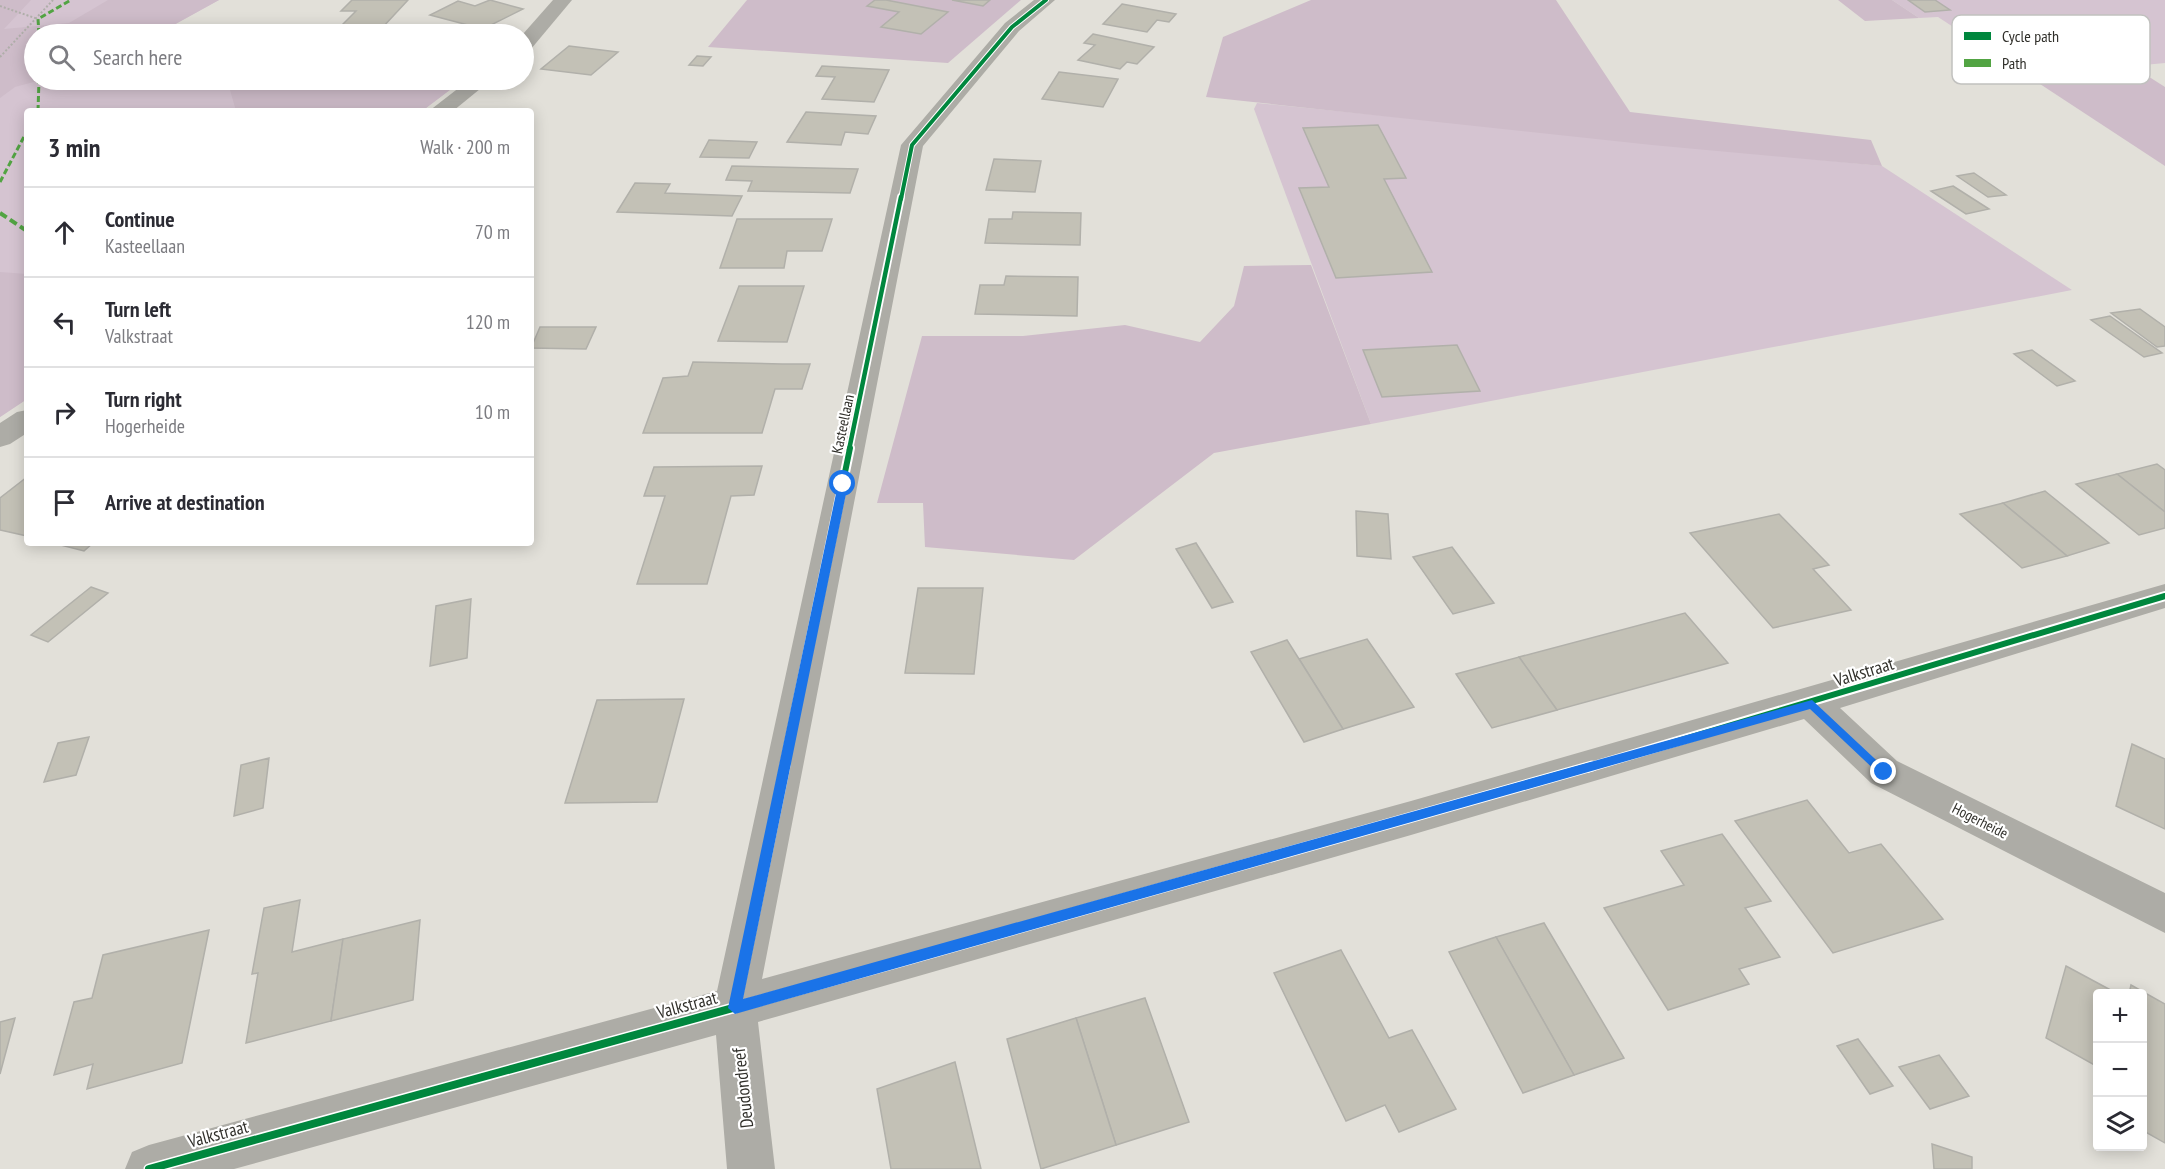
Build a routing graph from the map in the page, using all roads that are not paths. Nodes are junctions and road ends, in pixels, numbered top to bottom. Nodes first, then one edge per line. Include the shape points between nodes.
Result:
1 (563, 0) edge
2 (1046, 0) edge
3 (534, 33) edge
4 (468, 90) edge
5 (444, 108) edge
6 (24, 421) edge
7 (0, 437) edge
8 (2165, 596) edge
9 (1812, 704) junction
10 (2165, 914) edge
11 (735, 1008) junction
12 (149, 1169) edge
13 (751, 1169) edge

1 - 3 street
2 - 11 street, Kasteellaan via 1012,27 912,145
4 - 5 street
6 - 7 street
8 - 9 street, Valkstraat
9 - 10 street, Hogerheide via 1884,772
9 - 11 street, Valkstraat
11 - 12 street, Valkstraat
11 - 13 street, Deudondreef

